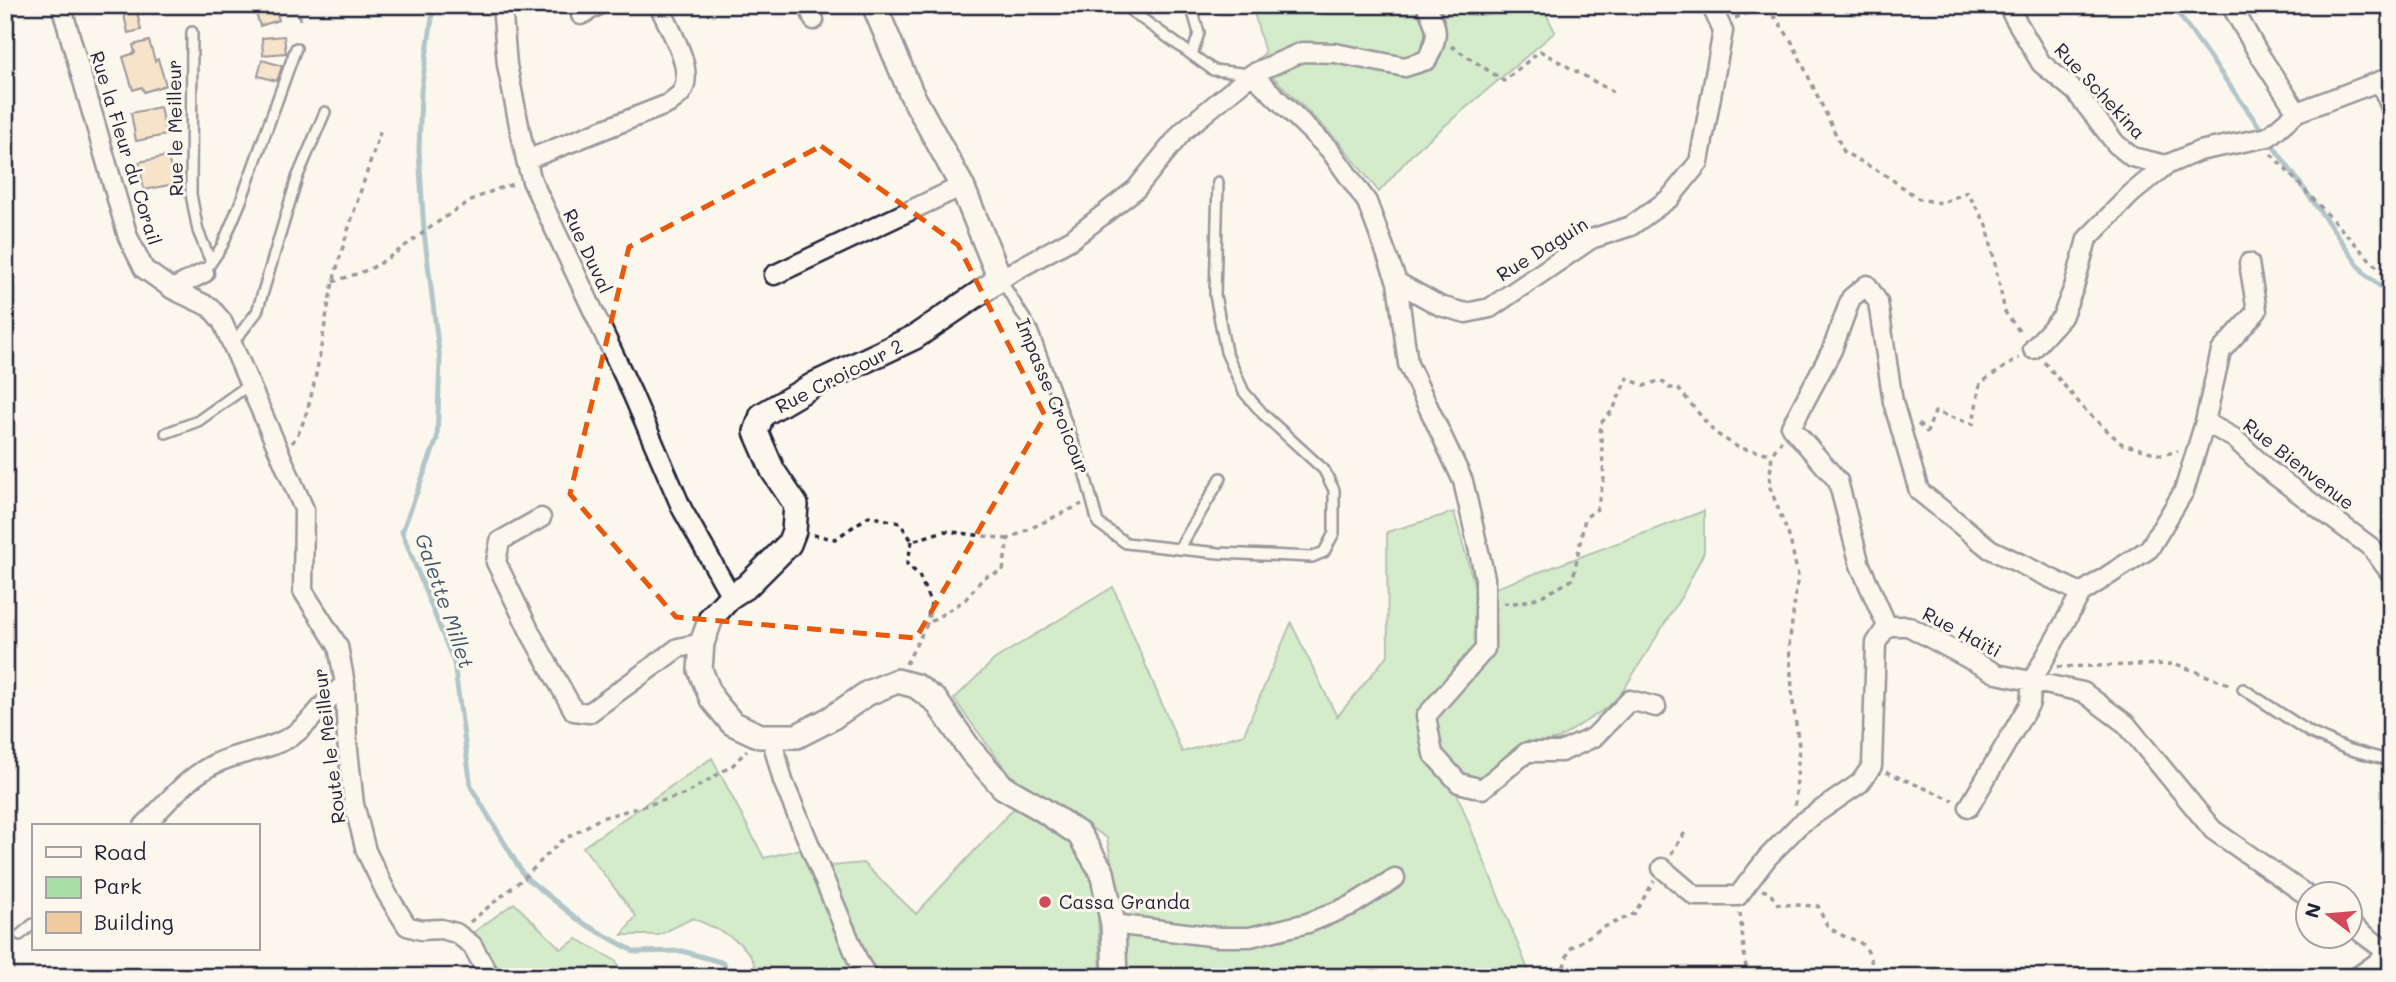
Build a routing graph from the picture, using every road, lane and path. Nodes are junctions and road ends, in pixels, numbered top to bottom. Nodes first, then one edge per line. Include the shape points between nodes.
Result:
1 (61, 5) edge
2 (299, 5) edge
3 (502, 5) edge
4 (599, 5) edge
5 (659, 5) edge
6 (874, 5) edge
7 (1123, 5) edge
8 (1191, 5) edge
9 (1426, 5) edge
10 (1711, 5) edge
11 (2007, 5) edge
12 (2231, 5) edge
13 (581, 15) dead end
14 (300, 22) dead end
15 (1719, 24) junction
16 (192, 32) dead end
17 (1437, 38) junction
18 (296, 48) dead end
19 (1192, 55) junction
20 (1252, 74) junction
21 (2385, 79) edge
22 (1613, 92) dead end
23 (2391, 108) edge
24 (325, 112) dead end
25 (2297, 112) junction
26 (381, 129) dead end
27 (2263, 138) junction
28 (526, 160) junction
29 (2166, 165) junction
30 (532, 181) junction
31 (1218, 182) dead end
32 (962, 186) junction
33 (2249, 263) dead end
34 (207, 267) junction
35 (774, 275) dead end
36 (1000, 279) junction
37 (333, 282) junction
38 (1397, 282) junction
39 (2391, 282) edge
40 (172, 289) junction
41 (232, 344) junction
42 (2033, 349) junction
43 (250, 384) junction
44 (1893, 402) junction
45 (2205, 422) junction
46 (1791, 427) junction
47 (166, 433) dead end
48 (2197, 447) junction
49 (1772, 454) junction
50 (281, 455) junction
51 (1220, 478) dead end
52 (1092, 500) junction
53 (541, 518) dead end
54 (794, 531) junction
55 (1008, 539) junction
56 (912, 541) junction
57 (1178, 549) junction
58 (2391, 574) edge
59 (2081, 593) junction
60 (732, 596) junction
61 (1485, 602) junction
62 (927, 624) junction
63 (1887, 626) junction
64 (702, 643) junction
65 (2036, 674) junction
66 (897, 681) junction
67 (345, 684) junction
68 (2243, 689) joint
69 (1656, 707) dead end
70 (766, 736) junction
71 (2391, 761) edge
72 (1872, 765) junction
73 (1969, 807) joint
74 (146, 824) edge
75 (1799, 825) junction
76 (1686, 831) dead end
77 (1662, 868) junction
78 (1395, 878) dead end
79 (2294, 885) edge
80 (1742, 891) junction
81 (1113, 924) junction
82 (32, 925) edge
83 (456, 933) junction
84 (2364, 934) edge
85 (20, 935) dead end
86 (2390, 953) edge
87 (490, 977) edge
88 (868, 977) edge
89 (1115, 977) edge
90 (1561, 977) edge
91 (1747, 977) edge
92 (1880, 977) edge
93 (2357, 977) edge

1 - 40 street, Rue la Fleur du Corail via 128,237 144,269
2 - 14 path
3 - 28 street, Rue Duval via 507,65
4 - 13 street
5 - 28 street via 685,63 687,79 681,92 668,104
6 - 32 street, Impasse Croicour via 911,93
7 - 19 lane
8 - 19 lane via 1199,33
9 - 17 street
10 - 15 street, Rue Daguin
11 - 29 street, Rue Schekina via 2041,63 2075,91 2116,144 2132,157
12 - 25 street
15 - 38 street, Rue Daguin via 1723,32 1699,162 1670,198 1632,226 1591,239 1490,308 1466,313 1440,306
15 - 42 path via 1756,9 1776,18 1844,152 1920,198 1942,203 1967,192 1987,225 2005,312
16 - 34 lane, Rue le Meilleur via 191,194
17 - 20 street via 1427,60 1405,67 1335,53 1302,52
17 - 22 path via 1504,80 1540,51
18 - 34 lane via 241,201 222,246
19 - 20 lane via 1213,70
20 - 36 street via 1184,131 1136,189 1072,239
20 - 38 street via 1331,150 1367,202
21 - 23 street
21 - 25 street
24 - 41 lane via 298,178 257,312
25 - 27 street
26 - 37 path
27 - 29 street via 2199,151
27 - 39 path
28 - 30 street, Rue Duval
29 - 42 street via 2087,239 2062,317
30 - 37 path via 495,188 376,266
30 - 60 street, Rue Duval via 682,509
31 - 57 lane, Impasse Croicour via 1215,295 1226,352 1244,392 1324,470 1334,490 1334,533 1324,552 1312,557
32 - 35 street
32 - 36 street, Impasse Croicour
33 - 45 street via 2258,311 2221,351
34 - 40 street
36 - 52 lane, Impasse Croicour via 1032,330
36 - 54 street, Rue Croicour 2 via 915,337 815,384 762,415 756,432 773,471 796,505
37 - 50 path via 300,433
38 - 61 street via 1408,364 1463,481 1485,578
40 - 41 street, Route le Meilleur via 210,307
41 - 43 street, Route le Meilleur
42 - 44 path via 1980,383 1973,424 1935,412 1927,432
42 - 48 path via 2087,412 2122,444 2162,455
43 - 47 lane via 198,421
43 - 50 street, Route le Meilleur
44 - 46 street via 1878,302 1867,285 1851,298 1832,350
44 - 59 street via 1919,491 1990,549
45 - 48 street
45 - 58 street, Rue Bienvenue via 2234,438 2268,470 2372,548
46 - 49 path
46 - 63 street via 1838,481 1860,565
48 - 59 street via 2185,491 2149,549
49 - 61 path via 1738,448 1714,432 1678,388 1669,388 1661,380 1644,386 1627,378 1613,410 1600,424 1604,478 1597,509 1585,518 1573,579 1545,595 1515,604
49 - 75 path via 1769,485 1790,539 1798,576 1789,646 1798,746 1794,803
50 - 67 street, Route le Meilleur via 304,509 303,591 338,646
51 - 57 lane
52 - 55 path
52 - 57 lane, Impasse Croicour via 1098,523 1126,543
53 - 64 street via 500,541 496,562 573,711 589,713 678,648
54 - 56 path via 835,539 869,516 900,523
54 - 60 street via 789,544
55 - 56 path via 944,531
55 - 62 path via 1003,571 984,576 965,600
56 - 62 path via 907,564 919,575 931,604
59 - 65 street
60 - 64 street via 711,618
61 - 69 street via 1485,649 1426,716 1433,754 1459,783 1482,789 1527,752 1562,752 1594,737 1630,700
62 - 66 path
63 - 65 street, Rue Haïti via 1908,626 1997,674
63 - 72 street via 1875,643
64 - 70 street via 700,670 712,699 732,723
65 - 68 path via 2176,664
65 - 73 street via 2030,703
65 - 79 street, Rue Haïti via 2084,692 2126,724 2213,830
66 - 70 street via 868,692 797,736
66 - 81 street via 916,686 936,701 1003,787 1079,834 1102,872
67 - 74 street via 296,733 195,774
67 - 83 street, Route le Meilleur via 354,804 366,851 407,926
68 - 71 lane via 2311,733
70 - 83 path via 733,765 686,794 601,818 560,842
70 - 88 street
72 - 73 path
72 - 75 street via 1860,783
75 - 80 street
76 - 77 path
77 - 80 street via 1695,896
77 - 90 path via 1634,914 1569,949
78 - 81 street via 1341,910 1250,937
80 - 91 path
80 - 92 path via 1769,892 1778,904 1818,906 1828,926 1866,946 1873,971
81 - 89 street
82 - 85 lane
83 - 87 street via 472,945
84 - 86 street
86 - 93 street

